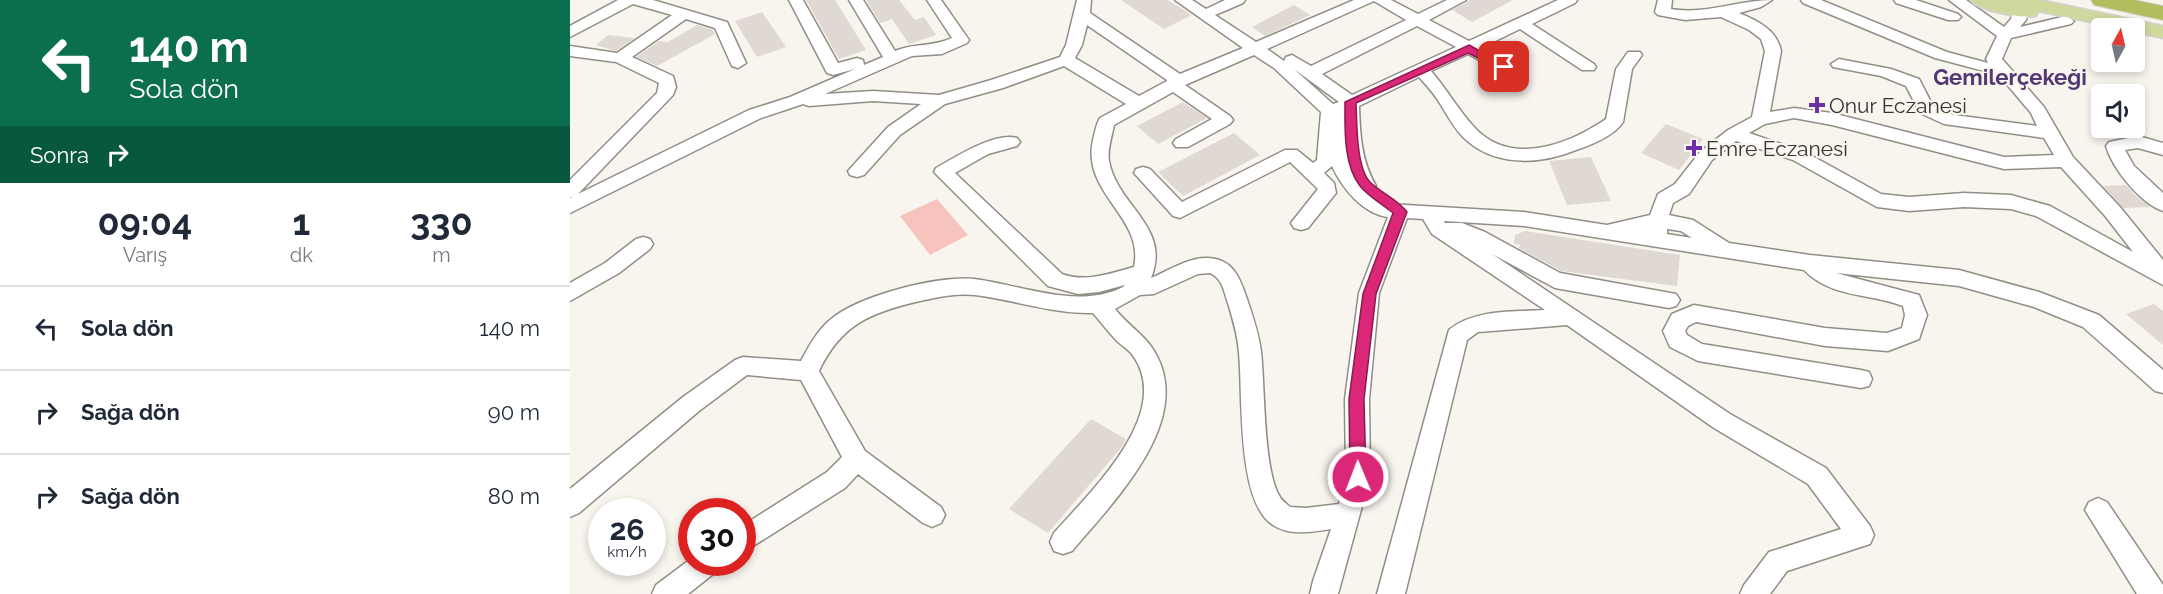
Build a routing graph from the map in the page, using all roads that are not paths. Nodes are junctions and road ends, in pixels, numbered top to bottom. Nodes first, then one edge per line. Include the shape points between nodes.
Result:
1 (629, 0) edge
2 (638, 0) edge
3 (796, 0) edge
4 (856, 0) edge
5 (934, 0) edge
6 (1182, 0) edge
7 (1196, 0) edge
8 (1238, 0) edge
9 (1366, 0) edge
10 (1380, 0) edge
11 (1459, 0) edge
12 (1665, 0) edge
13 (1765, 0) edge
14 (1808, 0) edge
15 (1900, 0) edge
16 (1956, 0) edge
17 (1981, 0) edge
18 (2102, 0) edge
19 (2150, 0) edge
20 (1557, 2) edge
21 (2014, 3) edge
22 (2163, 3) edge
23 (1215, 5) edge
24 (1083, 8) edge
25 (1723, 12) junction
26 (2163, 13) edge
27 (684, 14) junction
28 (1953, 16) dead end
29 (1418, 20) junction
30 (2066, 21) junction
31 (1521, 23) junction
32 (2091, 27) edge
33 (570, 32) edge
34 (2163, 32) edge
35 (2006, 35) junction
36 (2145, 39) edge
37 (2163, 42) edge
38 (1260, 44) junction
39 (1469, 49) junction
40 (570, 51) edge
41 (1634, 54) dead end
42 (890, 56) junction
43 (620, 58) junction
44 (1066, 60) junction
45 (738, 63) dead end
46 (1839, 64) dead end
47 (1504, 67) dead end
48 (1588, 67) dead end
49 (1422, 71) junction
50 (2006, 72) junction
51 (1310, 73) junction
52 (1176, 82) junction
53 (939, 99) junction
54 (796, 101) junction
55 (1350, 102) junction
56 (1139, 104) junction
57 (1331, 112) junction
58 (1760, 120) junction
59 (2051, 133) junction
60 (1734, 134) junction
61 (1011, 142) dead end
62 (1182, 143) dead end
63 (2163, 149) edge
64 (2066, 161) junction
65 (857, 171) dead end
66 (1313, 172) junction
67 (1143, 174) dead end
68 (1682, 189) junction
69 (570, 191) edge
70 (2163, 204) edge
71 (570, 206) edge
72 (1399, 211) junction
73 (1658, 220) junction
74 (1434, 221) junction
75 (1301, 223) dead end
76 (1599, 230) junction
77 (1684, 235) junction
78 (1656, 241) junction
79 (643, 244) dead end
80 (1810, 263) junction
81 (2163, 276) edge
82 (1140, 280) junction
83 (570, 293) edge
84 (1669, 300) dead end
85 (1099, 305) junction
86 (1571, 316) junction
87 (808, 371) junction
88 (1862, 380) dead end
89 (2163, 384) edge
90 (856, 459) junction
91 (570, 505) edge
92 (2098, 510) dead end
93 (1349, 514) junction
94 (932, 515) dead end
95 (756, 532) edge
96 (1063, 542) dead end
97 (690, 576) edge
98 (666, 594) edge
99 (1324, 594) edge
100 (1391, 594) edge
101 (1754, 594) edge
102 (2153, 594) edge

1 - 33 street
2 - 27 street
3 - 42 street via 833,70
4 - 42 street
5 - 42 street via 961,40 942,49
6 - 38 street
7 - 23 street
8 - 23 street
9 - 38 street
10 - 29 street
11 - 29 street
12 - 25 street via 1662,12 1671,16
13 - 25 street
14 - 50 street via 1941,55
15 - 28 street
16 - 35 street
17 - 21 main road
18 - 26 highway
19 - 22 highway
20 - 31 street
21 - 30 main road
21 - 34 main road
21 - 35 street via 2018,20
23 - 38 street
24 - 44 street
24 - 52 street
25 - 58 street via 1760,30 1772,43
27 - 43 street
27 - 45 street via 722,25
29 - 39 street
29 - 51 street
30 - 32 main road
30 - 35 street
31 - 39 street
31 - 48 street
35 - 50 street via 1994,59
36 - 37 main road
38 - 51 street
38 - 52 street
38 - 57 street
39 - 47 street
39 - 49 street
40 - 43 street
41 - 49 street via 1623,69 1614,122 1595,136 1551,154 1511,155 1488,146 1470,134
42 - 54 street
43 - 69 street via 667,80 665,95
44 - 53 street
44 - 56 street
46 - 59 street via 1885,72 1914,83 1926,109 1950,120
49 - 55 street
50 - 59 street
51 - 55 street
52 - 56 street
52 - 62 street via 1224,120
53 - 54 street via 873,96
53 - 65 street via 894,131
54 - 71 street via 755,114
55 - 57 street
55 - 72 street via 1358,172 1365,184
56 - 82 street via 1106,122 1099,160 1105,179 1146,242
57 - 66 street via 1326,162
57 - 72 street via 1339,160 1346,176 1376,206
58 - 60 street
58 - 64 street via 1794,113 2004,163
59 - 64 street
60 - 68 street via 1706,156
60 - 81 street via 1799,156 1877,200 1909,204 2011,202 2043,211
61 - 82 street via 982,150 943,172 1055,280 1084,287
63 - 70 street via 2138,142 2115,146 2117,157 2130,173
64 - 81 street via 2113,212
66 - 67 street via 1291,154 1180,211
66 - 75 street via 1328,193
68 - 73 street via 1665,199
68 - 77 street via 1687,202
72 - 74 street
72 - 93 street via 1369,294 1357,399 1358,477
73 - 76 street
73 - 77 street
73 - 78 street
74 - 76 street via 1524,219
74 - 84 street via 1478,237 1556,280
74 - 86 street
76 - 78 street
77 - 78 street
77 - 80 street via 1734,252
79 - 83 street
80 - 88 street via 1819,275 1832,282 1898,294 1912,301 1916,315 1911,333 1888,342 1825,337 1695,313 1680,320 1674,331 1678,341 1698,352
80 - 89 street via 1959,278 2039,300 2091,321
82 - 85 street via 1127,297
82 - 93 street via 1154,286 1196,265 1215,266 1226,273 1248,336 1253,439 1268,502 1278,515 1291,519
85 - 87 street via 1077,305 972,287 877,303 854,312 836,327 816,352
85 - 96 street via 1143,352 1152,375 1154,406 1134,455
86 - 100 street via 1478,324 1457,336
86 - 101 street via 1722,421 1817,476 1861,535 1778,561
87 - 90 street
87 - 91 street via 743,366
90 - 94 street
90 - 95 street via 836,480
92 - 102 street
93 - 99 street
97 - 98 street

